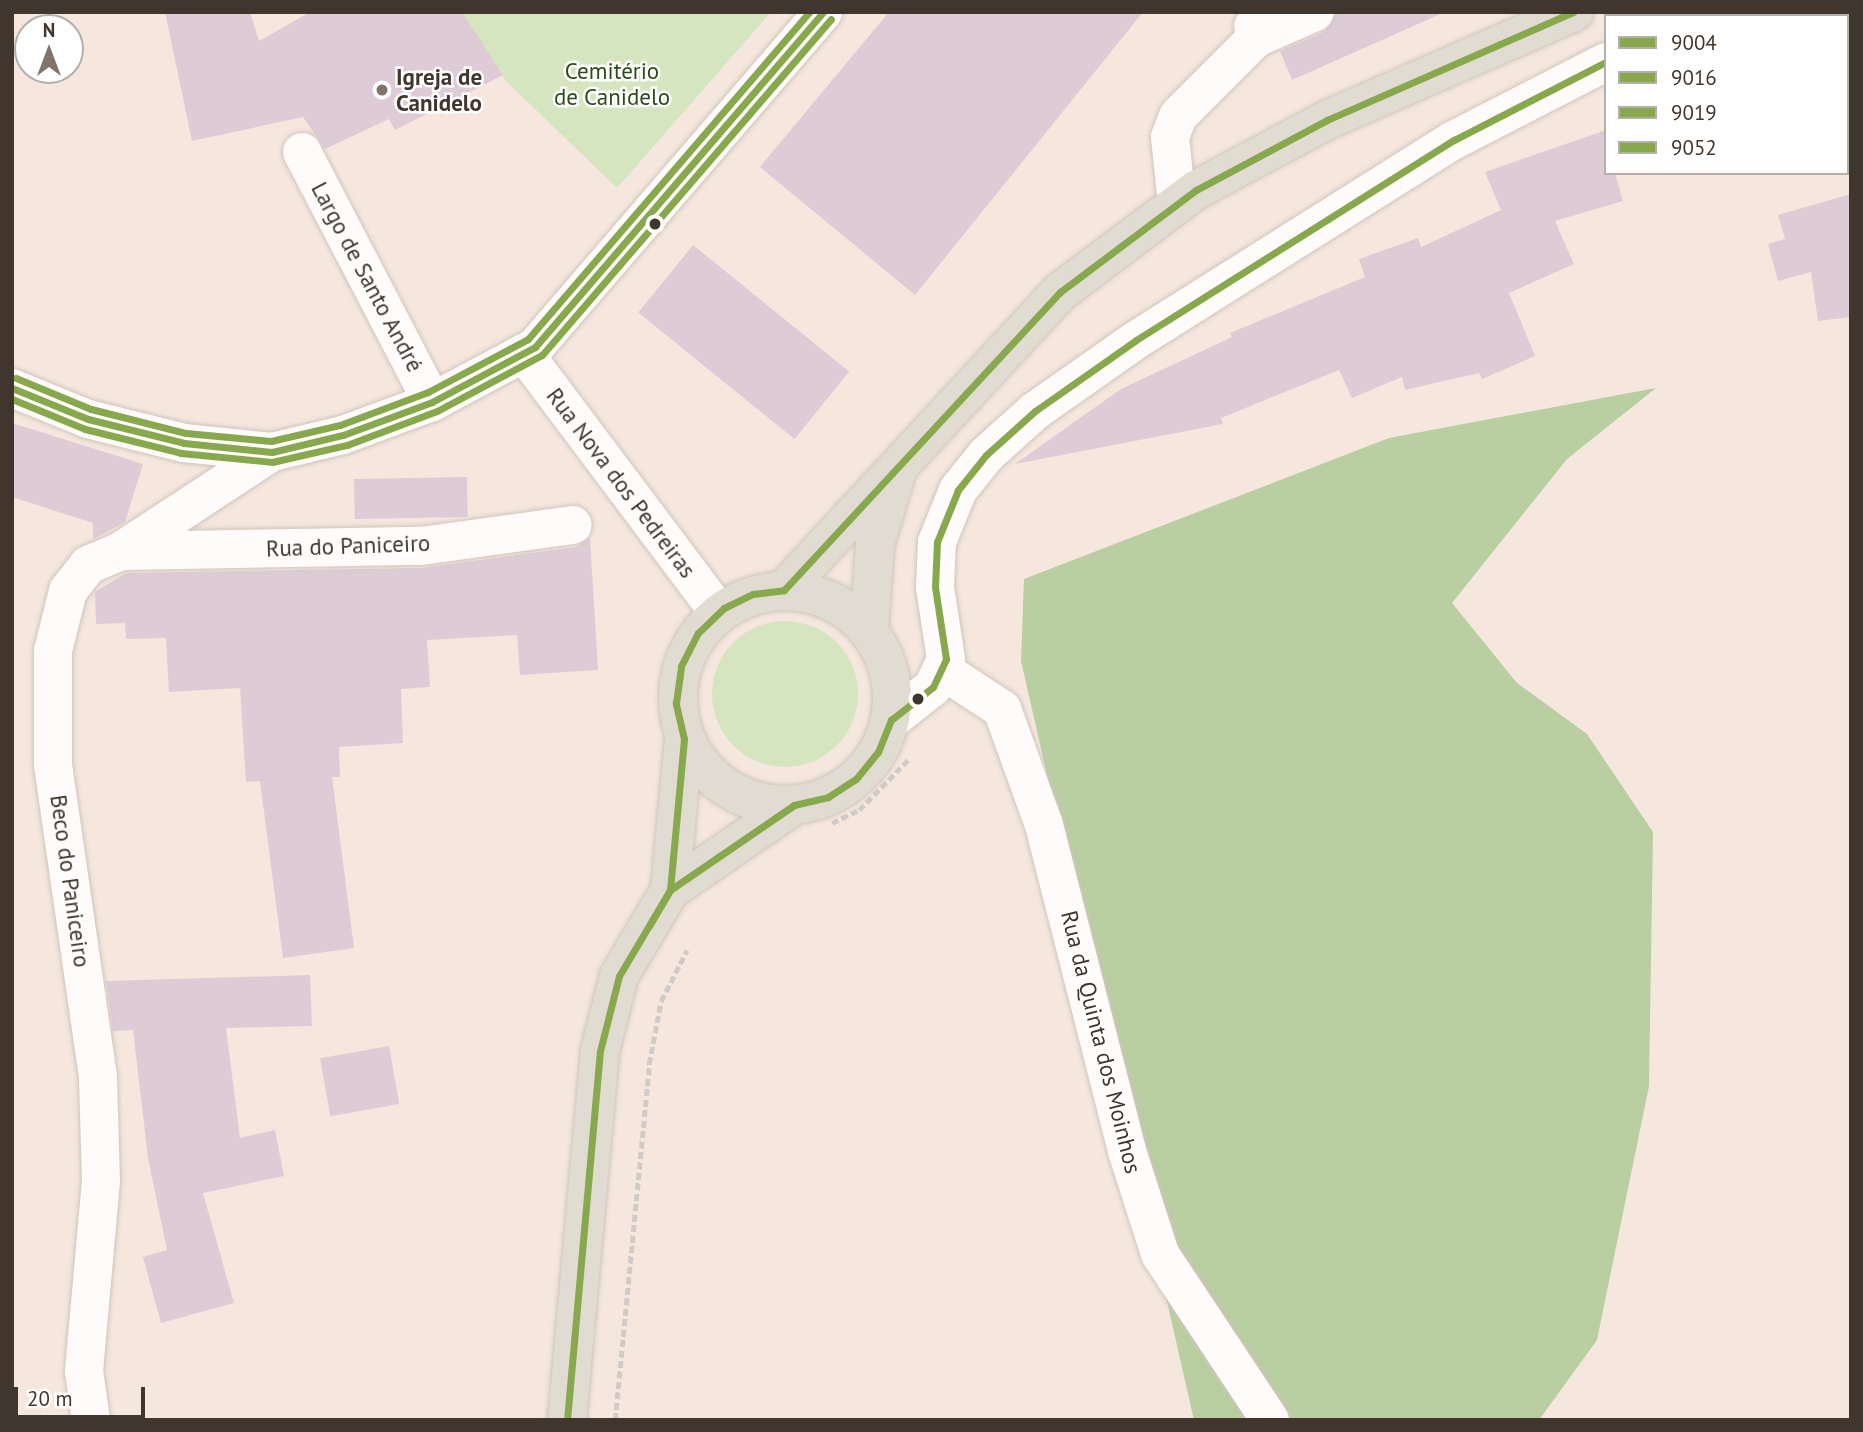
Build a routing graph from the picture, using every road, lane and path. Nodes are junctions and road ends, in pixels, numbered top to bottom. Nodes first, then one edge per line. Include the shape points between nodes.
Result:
1 (823, 12) edge
2 (1315, 12) edge
3 (1574, 12) edge
4 (1604, 63) edge
5 (302, 152) dead end
6 (1177, 204) junction
7 (524, 354) junction
8 (12, 388) edge
9 (432, 402) junction
10 (272, 452) junction
11 (900, 463) junction
12 (573, 525) dead end
13 (121, 551) junction
14 (784, 590) junction
15 (719, 613) junction
16 (869, 629) junction
17 (942, 670) junction
18 (891, 720) junction
19 (684, 739) junction
20 (794, 805) junction
21 (670, 890) junction
22 (91, 1420) edge
23 (567, 1420) edge
24 (1270, 1420) edge

1 - 7 street via 535,347
2 - 6 street via 1254,32 1178,116 1170,137
3 - 6 main road via 1327,120
4 - 17 street via 1454,140 1136,340 1035,411 986,455 958,490 937,542 934,587 946,659
5 - 9 street, Largo de Santo André
6 - 11 main road via 1060,292
7 - 9 street
7 - 15 street, Rua Nova dos Pedreiras
8 - 10 street via 112,425 184,443
9 - 10 street via 343,435
10 - 13 street, Beco do Paniceiro
11 - 14 main road
11 - 16 main road via 875,544
12 - 13 street, Rua do Paniceiro via 421,546
13 - 22 street, Beco do Paniceiro via 88,565 68,592 53,652 53,766 98,1077 101,1181 85,1371
14 - 15 main road via 753,594
14 - 16 main road via 816,594 845,608
15 - 19 main road via 698,633 681,666 676,703
16 - 18 main road via 885,657 892,688
17 - 18 street via 933,687
17 - 24 street, Rua da Quinta dos Moinhos via 1002,709 1044,825 1127,1151 1160,1254
18 - 20 main road via 878,752 856,779 828,797
19 - 20 main road via 702,768 728,790 760,803
19 - 21 main road
20 - 21 main road
21 - 23 main road via 619,976 600,1051

